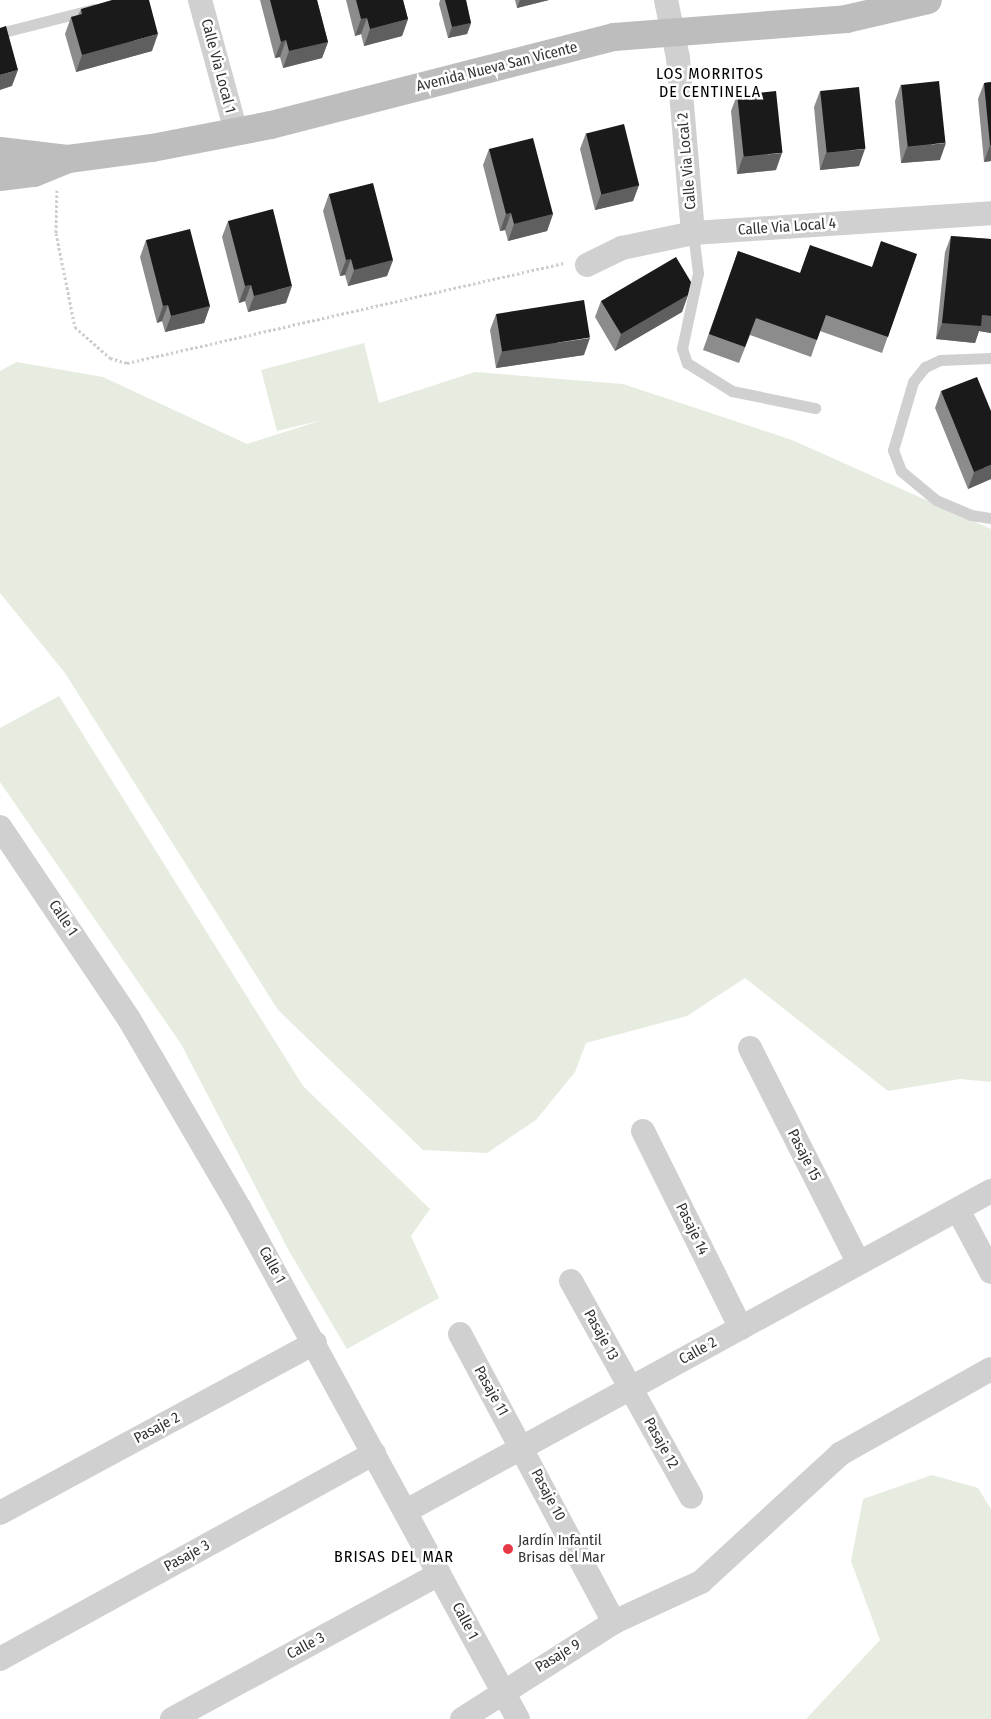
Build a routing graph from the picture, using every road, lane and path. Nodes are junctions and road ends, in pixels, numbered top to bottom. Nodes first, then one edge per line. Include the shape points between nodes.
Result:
1 (200, 0) edge
2 (666, 0) edge
3 (928, 0) edge
4 (111, 5) edge
5 (673, 30) junction
6 (0, 33) edge
7 (236, 132) junction
8 (0, 151) edge
9 (68, 159) junction
10 (0, 177) edge
11 (991, 213) edge
12 (693, 233) junction
13 (587, 265) joint
14 (991, 358) edge
15 (815, 408) dead end
16 (991, 518) edge
17 (0, 827) edge
18 (750, 1048) dead end
19 (643, 1131) dead end
20 (991, 1191) edge
21 (958, 1210) junction
22 (858, 1262) junction
23 (991, 1272) edge
24 (571, 1281) dead end
25 (741, 1328) junction
26 (460, 1334) dead end
27 (315, 1343) junction
28 (991, 1369) edge
29 (631, 1388) junction
30 (523, 1447) junction
31 (374, 1453) junction
32 (691, 1497) dead end
33 (406, 1511) junction
34 (0, 1513) edge
35 (440, 1574) junction
36 (614, 1622) junction
37 (0, 1659) edge
38 (503, 1692) junction
39 (172, 1719) edge
40 (462, 1719) edge
41 (518, 1719) edge

1 - 7 street, Calle Via Local 1
2 - 5 street, Calle Via Local 2
3 - 5 street, Avenida Nueva San Vicente via 846,19
4 - 6 lane
5 - 7 street, Avenida Nueva San Vicente via 614,37
5 - 12 street, Calle Via Local 2
7 - 9 street, Avenida Nueva San Vicente
8 - 9 street, Avenida Nueva San Vicente
9 - 10 street, Avenida Nueva San Vicente via 34,172
9 - 13 path via 57,191 54,221 72,319 88,342 110,358 127,363 555,264
11 - 12 street, Calle Via Local 4
12 - 13 street, Calle Via Local 4 via 622,248
12 - 15 lane via 698,273 682,348 686,363 732,391
14 - 16 lane via 940,360 925,367 913,382 893,450 901,470 936,500 971,515
17 - 27 street, Calle 1 via 129,1020
18 - 22 street, Pasaje 15
19 - 25 street, Pasaje 14
20 - 21 street, Calle 2
21 - 22 street, Calle 2
21 - 23 street
22 - 25 street, Calle 2
24 - 29 street, Pasaje 13
25 - 29 street, Calle 2
26 - 30 street, Pasaje 11
27 - 31 street, Calle 1
27 - 34 street, Pasaje 2
28 - 36 street, Pasaje 9 via 840,1454 701,1582
29 - 30 street, Calle 2
29 - 32 street, Pasaje 12
30 - 33 street, Calle 2
30 - 36 street, Pasaje 10
31 - 33 street, Calle 1
31 - 37 street, Pasaje 3
33 - 35 street, Calle 1
35 - 38 street, Calle 1
35 - 39 street, Calle 3
36 - 38 street, Pasaje 9
38 - 40 street, Pasaje 9
38 - 41 street, Calle 1

